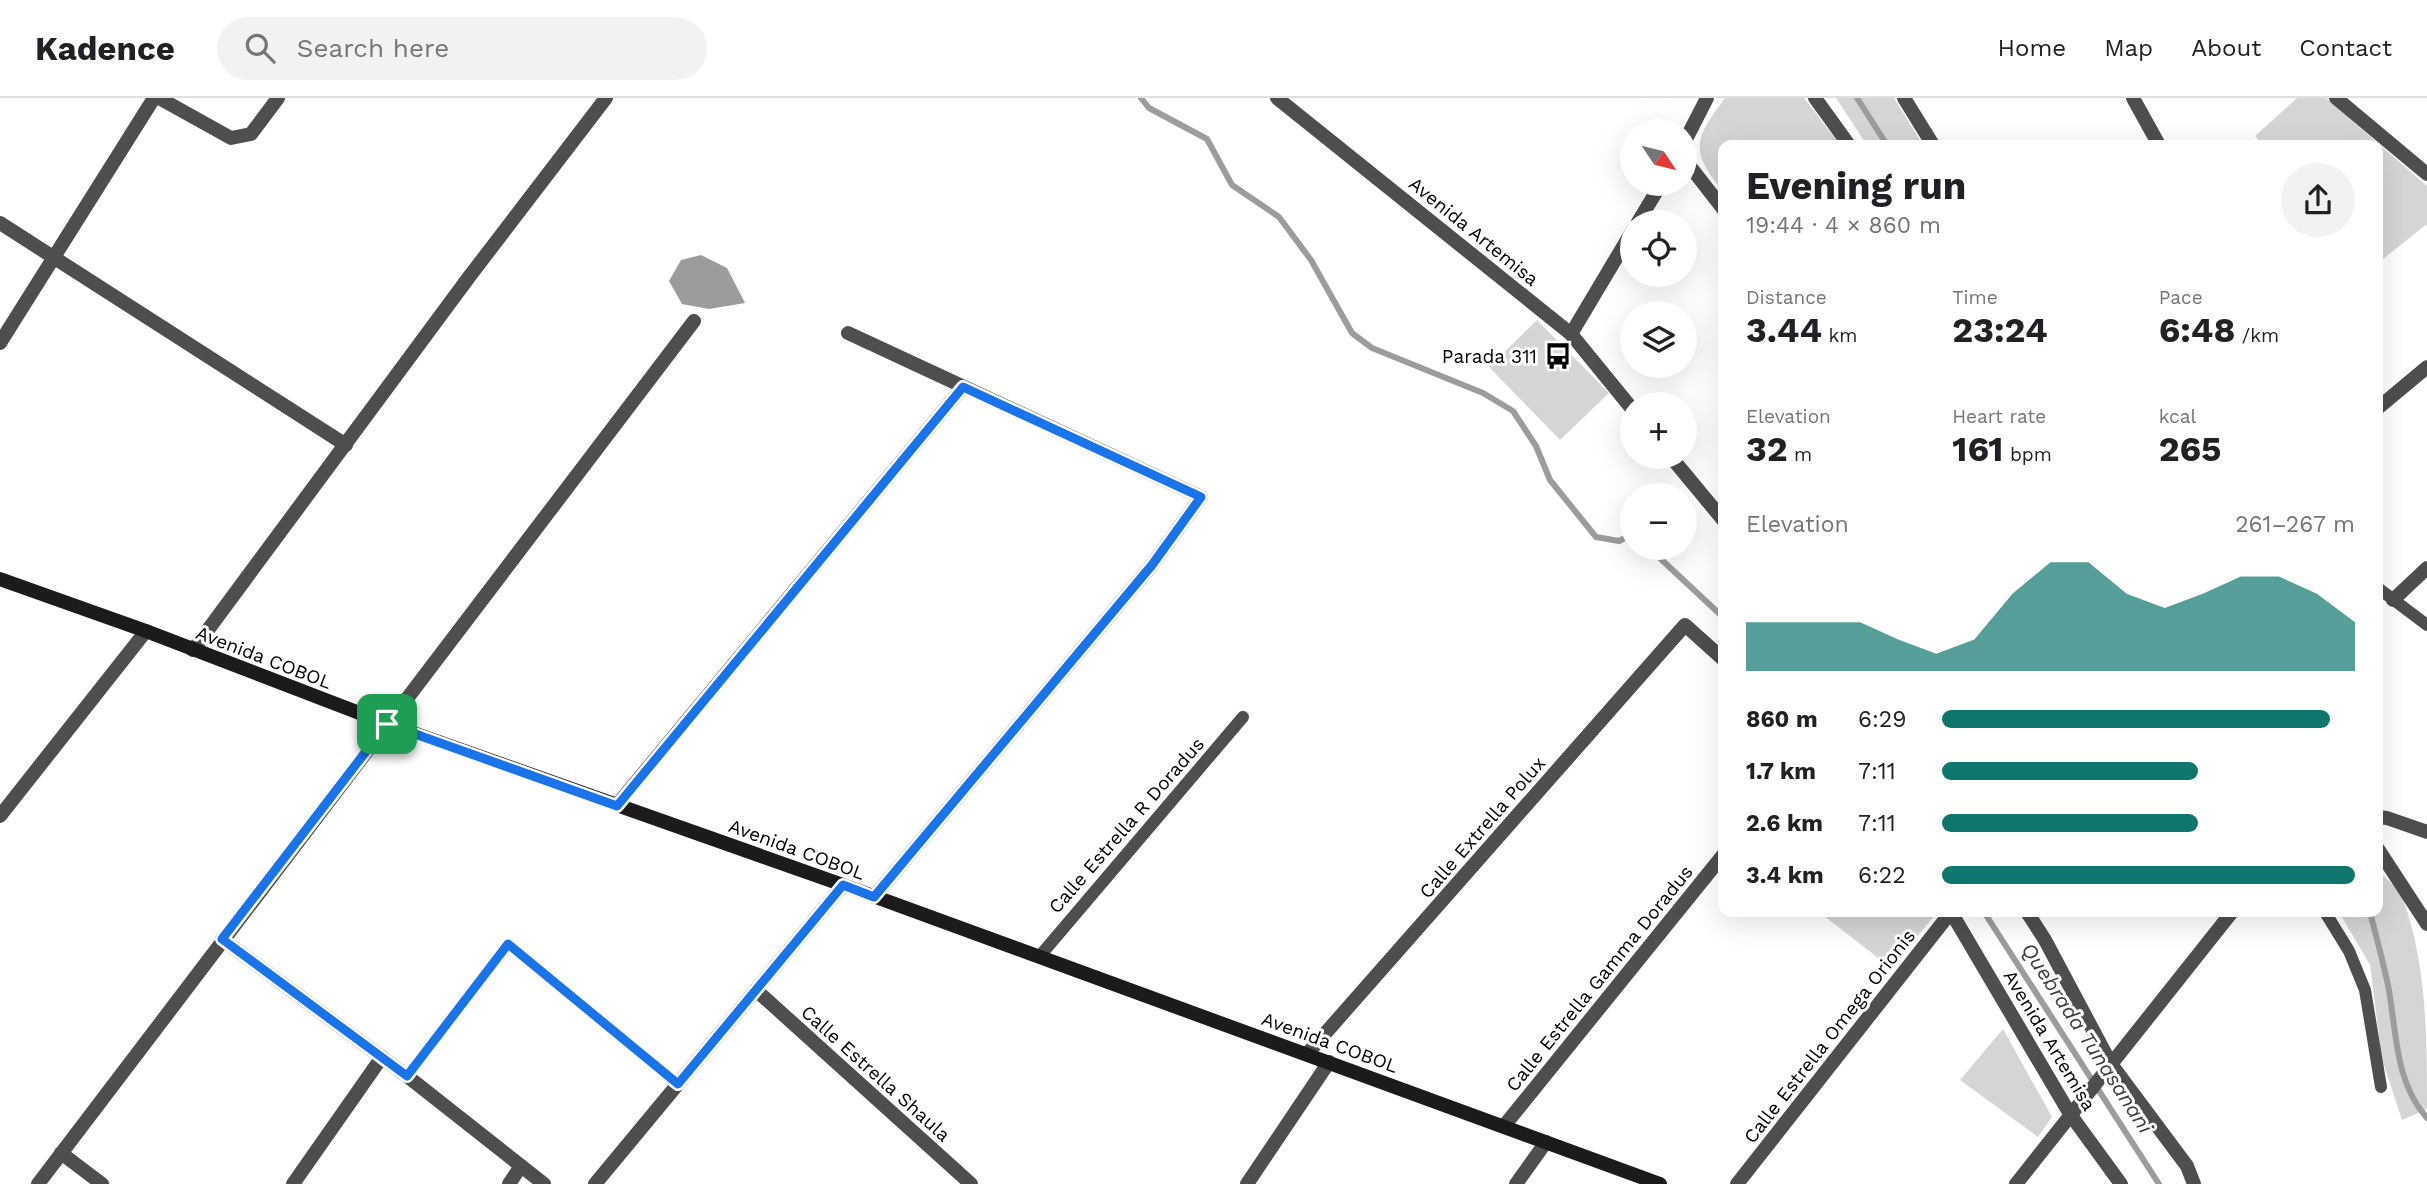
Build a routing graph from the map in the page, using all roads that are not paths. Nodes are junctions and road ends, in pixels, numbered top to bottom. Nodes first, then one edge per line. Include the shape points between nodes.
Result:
1 (156, 98) edge
2 (278, 98) edge
3 (606, 98) edge
4 (1277, 98) edge
5 (1707, 98) edge
6 (1815, 98) edge
7 (1904, 98) edge
8 (2133, 98) edge
9 (2336, 98) edge
10 (1696, 119) edge
11 (1845, 140) edge
12 (1930, 140) edge
13 (2153, 140) edge
14 (2427, 174) edge
15 (1698, 177) edge
16 (1718, 202) edge
17 (0, 223) edge
18 (1620, 252) edge
19 (53, 256) junction
20 (694, 321) dead end
21 (848, 333) dead end
22 (1571, 334) junction
23 (0, 344) edge
24 (2427, 368) edge
25 (963, 387) junction
26 (1620, 394) edge
27 (2383, 404) edge
28 (346, 444) junction
29 (1681, 469) edge
30 (1718, 515) edge
31 (2427, 568) edge
32 (0, 579) edge
33 (2383, 592) edge
34 (2393, 600) junction
35 (2427, 625) edge
36 (146, 631) junction
37 (193, 650) junction
38 (1718, 655) edge
39 (1243, 717) dead end
40 (387, 724) junction
41 (617, 806) junction
42 (0, 817) edge
43 (2383, 818) edge
44 (2427, 832) edge
45 (2383, 857) edge
46 (1718, 861) edge
47 (843, 885) junction
48 (874, 897) junction
49 (1947, 917) edge
50 (1954, 917) edge
51 (2030, 917) edge
52 (2228, 917) edge
53 (2328, 917) edge
54 (2427, 924) edge
55 (222, 939) junction
56 (1039, 957) junction
57 (756, 990) junction
58 (1307, 1054) junction
59 (382, 1057) junction
60 (1329, 1062) junction
61 (2111, 1064) junction
62 (407, 1076) junction
63 (678, 1084) junction
64 (2381, 1087) dead end
65 (2070, 1114) junction
66 (1504, 1126) junction
67 (1546, 1142) junction
68 (61, 1153) junction
69 (522, 1166) junction
70 (38, 1184) edge
71 (102, 1184) edge
72 (293, 1184) edge
73 (509, 1184) edge
74 (544, 1184) edge
75 (594, 1184) edge
76 (971, 1184) edge
77 (1247, 1184) edge
78 (1516, 1184) edge
79 (1660, 1184) edge
80 (1737, 1184) edge
81 (2016, 1184) edge
82 (2121, 1184) edge
83 (2194, 1184) edge

1 - 2 street via 231,138 251,134
1 - 19 street
3 - 28 street
4 - 22 street, Avenida Artemisa
5 - 10 street
6 - 11 street
7 - 12 street
8 - 13 street
9 - 14 street
15 - 16 street
17 - 19 street
18 - 22 street
19 - 23 street
19 - 28 street
20 - 40 street
21 - 25 street
22 - 26 street, Avenida Artemisa
24 - 27 street
25 - 41 street
25 - 48 street via 1201,497 1152,565
28 - 37 street
29 - 30 street
31 - 34 street
32 - 36 main road, Avenida COBOL
33 - 34 lane
34 - 35 lane
36 - 37 main road, Avenida COBOL
36 - 42 street
37 - 40 main road, Avenida COBOL
38 - 58 street, Calle Extrella Polux via 1685,625
39 - 56 lane, Calle Estrella R Doradus
40 - 41 main road, Avenida COBOL
40 - 55 street
41 - 47 main road, Avenida COBOL
43 - 44 street
45 - 54 street
46 - 66 street, Calle Estrella Gamma Doradus
47 - 48 main road, Avenida COBOL
47 - 57 street
48 - 56 main road, Avenida COBOL
49 - 80 street, Calle Estrella Omega Orionis
50 - 65 street, Avenida Artemisa
51 - 61 street
52 - 61 street
53 - 64 lane via 2365,990
55 - 59 street
55 - 68 street
56 - 58 main road, Avenida COBOL
57 - 63 street
57 - 76 street, Calle Estrella Shaula
58 - 60 main road, Avenida COBOL
59 - 62 street
59 - 72 street
60 - 66 main road, Avenida COBOL
60 - 77 street
61 - 65 street
61 - 83 street via 2188,1166
62 - 63 lane via 508,944
62 - 69 street
63 - 75 street
65 - 81 street
65 - 82 street, Avenida Artemisa
66 - 67 main road, Avenida COBOL
67 - 78 street
67 - 79 main road, Avenida COBOL
68 - 70 street
68 - 71 street
69 - 73 street
69 - 74 street

